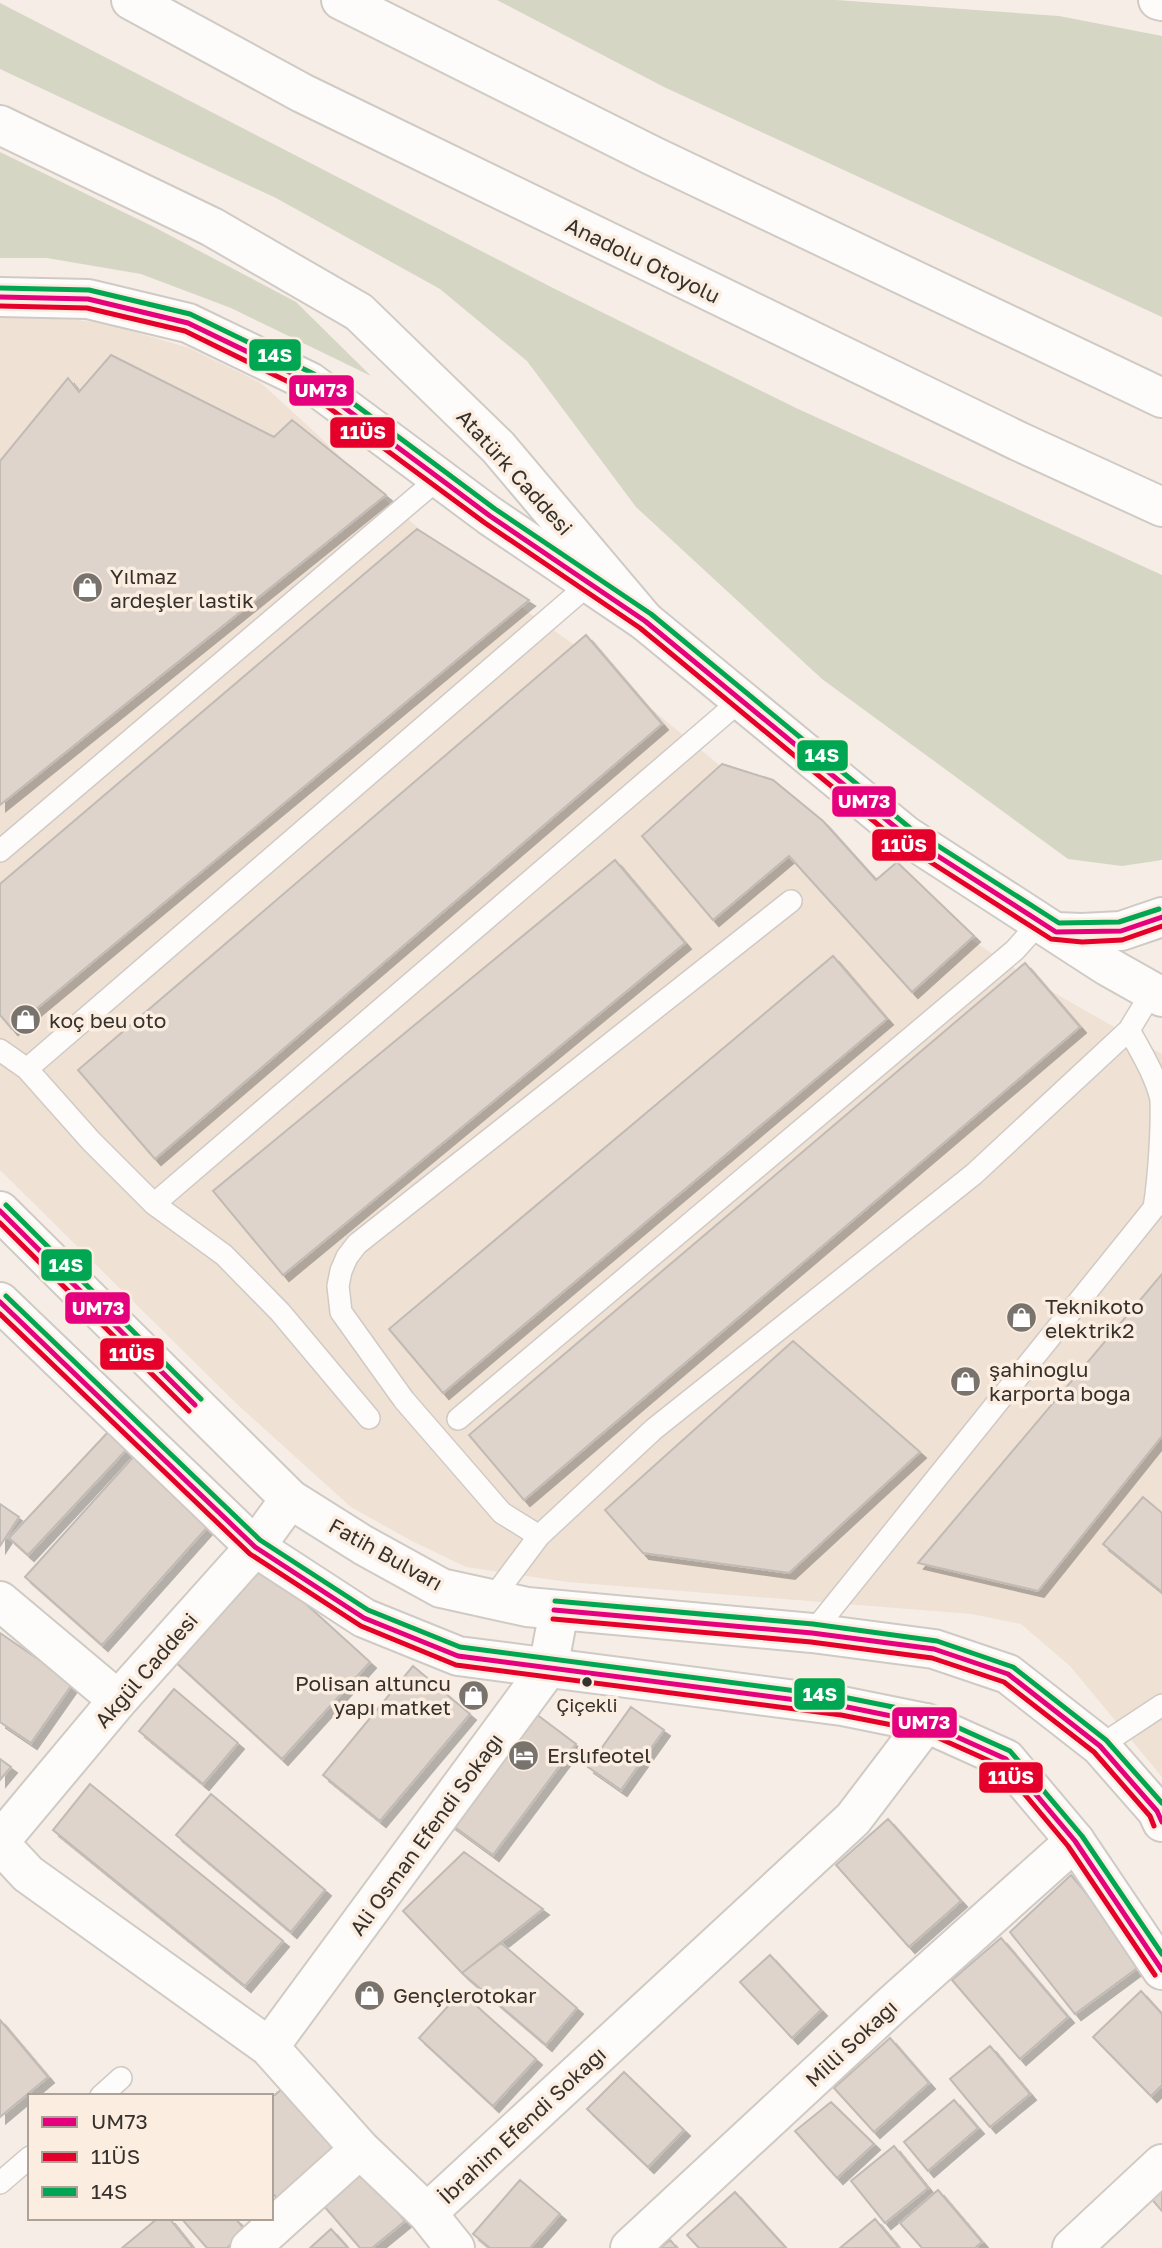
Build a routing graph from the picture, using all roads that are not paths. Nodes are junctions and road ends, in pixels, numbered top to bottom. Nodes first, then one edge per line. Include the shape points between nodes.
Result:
1 (131, 0) edge
2 (341, 0) edge
3 (0, 125) edge
4 (0, 297) edge
5 (1162, 398) edge
6 (439, 478) junction
7 (1162, 507) edge
8 (589, 584) junction
9 (645, 621) junction
10 (741, 700) junction
11 (0, 851) edge
12 (790, 901) dead end
13 (1162, 917) edge
14 (1048, 927) junction
15 (1157, 994) edge
16 (1129, 1030) junction
17 (0, 1050) edge
18 (27, 1069) junction
19 (154, 1204) junction
20 (0, 1211) edge
21 (0, 1302) edge
22 (369, 1418) dead end
23 (458, 1419) dead end
24 (290, 1499) junction
25 (539, 1536) junction
26 (255, 1548) junction
27 (492, 1599) junction
28 (0, 1601) edge
29 (558, 1611) junction
30 (813, 1633) junction
31 (548, 1668) junction
32 (118, 1700) junction
33 (1162, 1705) edge
34 (926, 1723) junction
35 (1100, 1746) junction
36 (1162, 1822) edge
37 (1075, 1841) junction
38 (0, 1842) edge
39 (1162, 1970) edge
40 (269, 2047) junction
41 (121, 2078) dead end
42 (103, 2094) edge
43 (360, 2149) junction
44 (28, 2159) edge
45 (1162, 2164) edge
46 (0, 2183) edge
47 (427, 2213) junction
48 (250, 2248) edge
49 (455, 2248) edge
50 (630, 2248) edge
51 (1072, 2248) edge

1 - 7 main road, Anadolu Otoyolu via 302,93 1005,436
2 - 5 main road via 653,156
3 - 9 main road, Atatürk Caddesi via 212,227 359,312 498,447
4 - 6 main road via 88,299 188,323 310,382
6 - 8 main road
6 - 11 lane
8 - 9 main road
8 - 18 lane
9 - 10 main road, Atatürk Caddesi
10 - 14 main road, Atatürk Caddesi via 905,835
10 - 19 lane
12 - 25 lane via 357,1244 341,1271 341,1312 404,1400 502,1513
13 - 14 main road via 1121,931 1082,933
14 - 15 main road, Atatürk Caddesi
14 - 23 lane
15 - 16 lane
16 - 25 lane via 974,1174 654,1429
16 - 30 lane via 1149,1065 1161,1100 1160,1172 1154,1208
17 - 18 lane
18 - 19 lane
19 - 22 lane via 224,1255 280,1312
20 - 24 main road, Fatih Bulvarı
21 - 26 main road
24 - 26 main road, Akgül Caddesi
24 - 27 main road, Fatih Bulvarı via 441,1588
25 - 27 lane
26 - 31 main road via 364,1618 458,1656
26 - 32 main road, Akgül Caddesi
27 - 29 main road, Fatih Bulvarı
28 - 32 main road
29 - 30 main road, Fatih Bulvarı
29 - 31 main road, Ali Osman Efendi Sokağı
30 - 35 main road, Fatih Bulvarı via 934,1649 1008,1674
31 - 34 main road via 842,1706
31 - 40 main road, Ali Osman Efendi Sokağı
32 - 38 main road, Akgül Caddesi
33 - 35 lane
34 - 37 main road via 1006,1759
34 - 47 main road, İbrahim Efendi Sokağı via 853,1819
35 - 36 main road, Fatih Bulvarı
37 - 39 main road
37 - 50 main road, Milli Sokağı
38 - 40 main road, İbrahim Efendi Sokağı via 28,1874
40 - 43 main road, İbrahim Efendi Sokağı
41 - 42 lane
43 - 47 main road, İbrahim Efendi Sokağı
43 - 48 main road
44 - 46 lane
45 - 51 main road
47 - 49 main road

